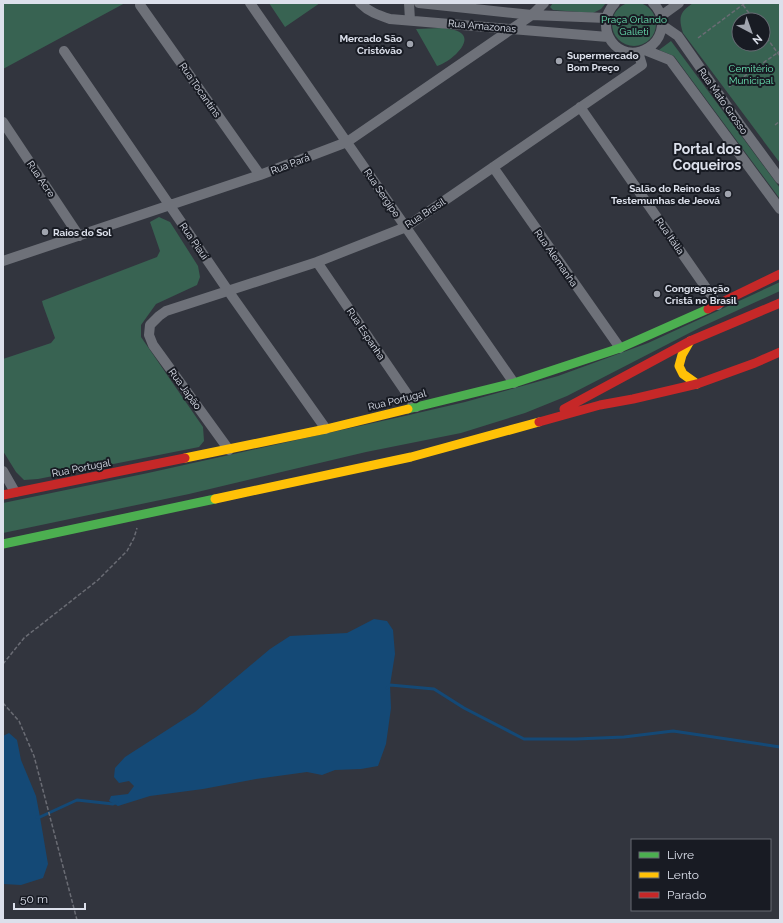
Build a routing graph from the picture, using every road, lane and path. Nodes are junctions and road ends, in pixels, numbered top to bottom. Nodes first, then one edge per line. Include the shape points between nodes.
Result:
1 (250, 3) edge
2 (360, 3) edge
3 (409, 3) edge
4 (419, 3) edge
5 (614, 3) edge
6 (653, 3) edge
7 (679, 3) edge
8 (745, 3) edge
9 (540, 4) edge
10 (140, 5) dead end
11 (743, 5) junction
12 (748, 12) edge
13 (532, 15) junction
14 (606, 18) junction
15 (410, 20) junction
16 (662, 20) junction
17 (512, 29) junction
18 (608, 37) junction
19 (698, 38) dead end
20 (771, 44) edge
21 (780, 50) edge
22 (642, 51) junction
23 (64, 52) dead end
24 (777, 52) junction
25 (780, 56) edge
26 (729, 88) dead end
27 (580, 107) junction
28 (780, 121) edge
29 (3, 122) edge
30 (774, 125) dead end
31 (348, 142) junction
32 (493, 168) junction
33 (260, 175) junction
34 (780, 180) edge
35 (170, 206) junction
36 (780, 209) edge
37 (406, 227) junction
38 (79, 236) junction
39 (3, 261) edge
40 (317, 262) junction
41 (780, 274) edge
42 (229, 292) junction
43 (780, 303) edge
44 (718, 305) junction
45 (150, 325) joint
46 (690, 341) junction
47 (620, 348) junction
48 (780, 352) edge
49 (514, 383) junction
50 (697, 384) junction
51 (416, 407) junction
52 (544, 420) junction
53 (326, 429) junction
54 (229, 450) junction
55 (3, 471) edge
56 (15, 492) junction
57 (3, 495) edge
58 (142, 515) junction
59 (3, 544) edge
60 (3, 664) edge
61 (3, 703) edge
62 (77, 920) edge

1 - 31 street, Rua Sergipe
2 - 15 street, Rua Amazonas via 376,15
3 - 15 street
4 - 13 street, Rua Amazonas
5 - 14 street
6 - 16 street via 658,8
7 - 16 street
8 - 11 path
9 - 13 street, Rua Pará
10 - 33 street, Rua Tocantins
11 - 12 path
11 - 19 path
13 - 14 street, Rua Amazonas
13 - 17 street, Rua Pará
14 - 18 street
15 - 17 street, Rua Amazonas
16 - 22 street via 661,33 657,40
16 - 34 street, Rua Mato Grosso via 678,36
17 - 18 street, Rua Amazonas
17 - 31 street, Rua Pará
18 - 22 street via 624,51
20 - 24 path
21 - 24 path
22 - 27 street, Rua Brasil via 642,65
22 - 36 street via 670,60
23 - 35 street, Rua Piauí
24 - 25 path
24 - 26 path
27 - 32 street, Rua Brasil
27 - 44 street, Rua Itália
28 - 30 path
29 - 38 street, Rua Acre
31 - 33 street, Rua Pará
31 - 37 street, Rua Sergipe
32 - 37 street, Rua Brasil
32 - 47 street, Rua Alemanha
33 - 35 street, Rua Pará
35 - 38 street, Rua Pará
35 - 42 street, Rua Piauí
37 - 40 street, Rua Brasil
37 - 49 street, Rua Sergipe
38 - 39 street, Rua Pará
40 - 42 street, Rua Brasil
40 - 51 street, Rua Espanha
41 - 44 main road, Rua Portugal
42 - 45 street, Rua Brasil via 166,311
42 - 53 street, Rua Piauí
43 - 46 main road
44 - 47 main road, Rua Portugal
45 - 54 street, Rua Japão via 149,335 153,345
46 - 50 main road via 678,366 680,372
46 - 52 main road
47 - 49 main road, Rua Portugal
48 - 50 main road
49 - 51 main road, Rua Portugal
50 - 52 main road
51 - 53 main road, Rua Portugal
52 - 58 main road via 411,457
53 - 54 main road, Rua Portugal
54 - 56 main road, Rua Portugal
55 - 56 street
56 - 57 main road, Rua Portugal
58 - 59 main road
58 - 60 path via 127,551 98,580 24,638
61 - 62 path via 19,721 34,756

